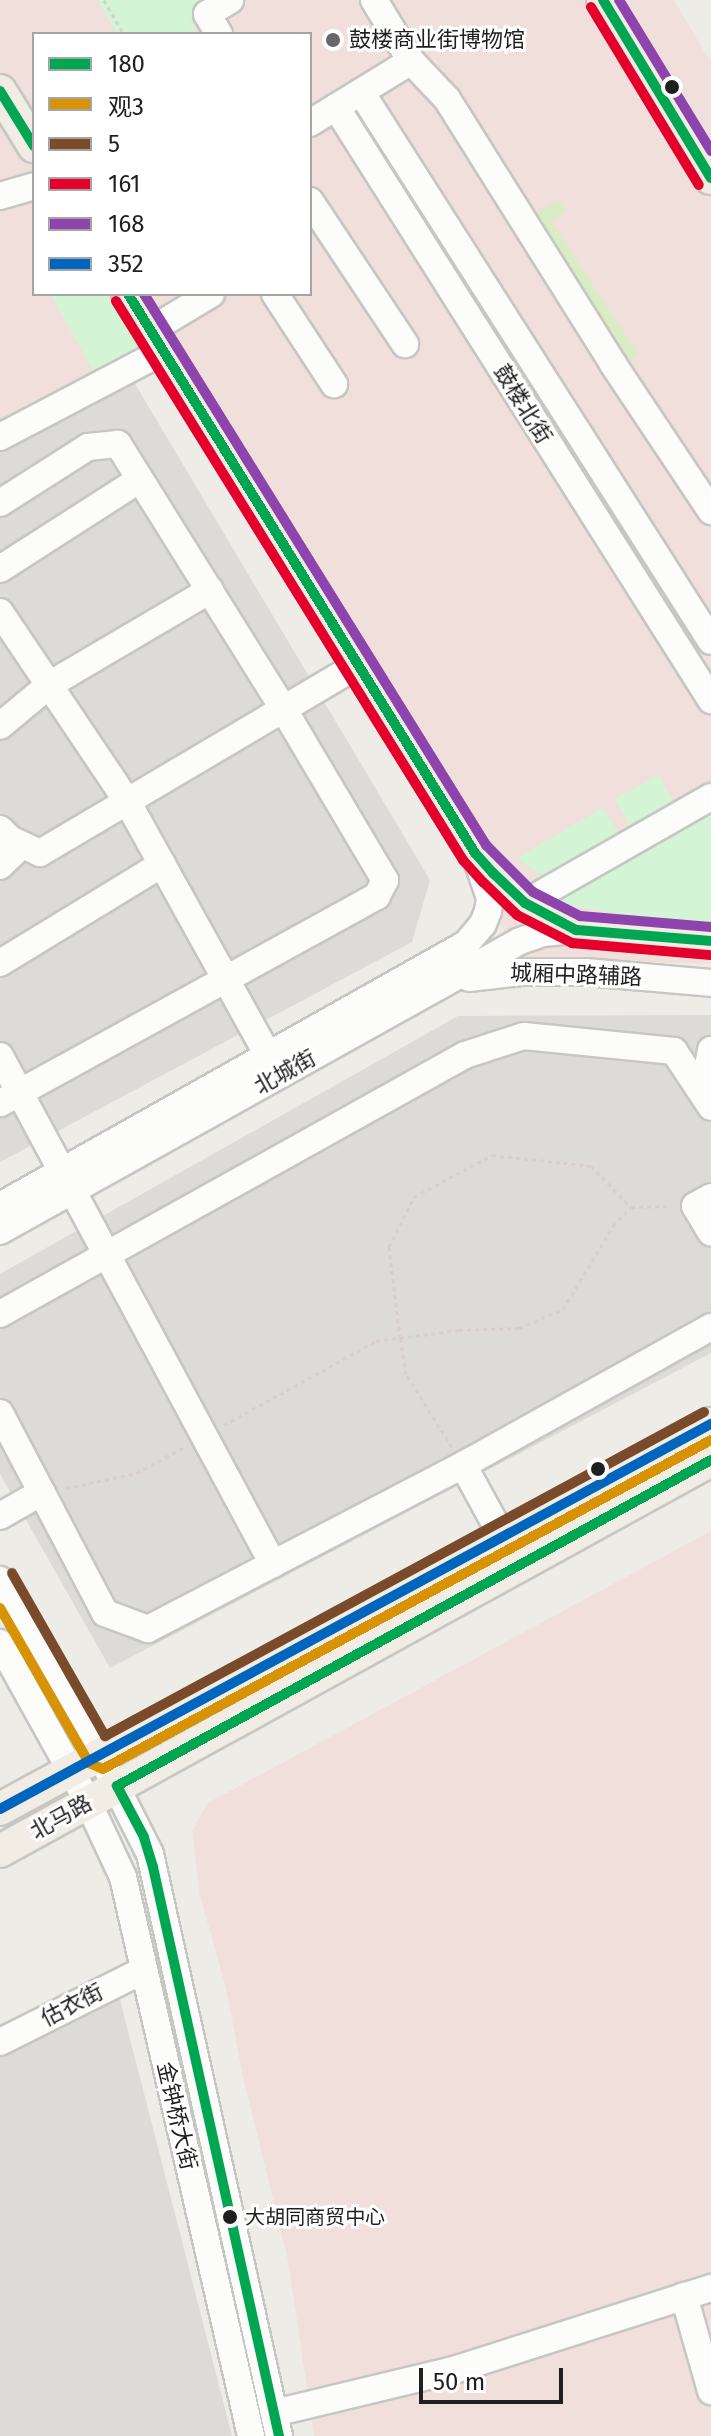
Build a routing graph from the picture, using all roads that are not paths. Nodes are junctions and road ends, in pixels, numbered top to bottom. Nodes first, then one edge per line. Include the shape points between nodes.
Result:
1 (230, 0) edge
2 (374, 0) edge
3 (603, 0) edge
4 (218, 32) edge
5 (411, 61) junction
6 (0, 91) edge
7 (361, 92) junction
8 (336, 107) junction
9 (312, 122) edge
10 (32, 143) edge
11 (711, 178) edge
12 (32, 187) edge
13 (0, 196) edge
14 (312, 204) edge
15 (129, 296) edge
16 (209, 296) edge
17 (276, 296) edge
18 (158, 340) junction
19 (405, 344) dead end
20 (334, 384) dead end
21 (0, 437) edge
22 (140, 479) junction
23 (0, 503) edge
24 (711, 511) edge
25 (0, 569) edge
26 (210, 590) junction
27 (0, 612) edge
28 (711, 641) edge
29 (359, 664) junction
30 (49, 685) junction
31 (711, 700) edge
32 (284, 710) junction
33 (0, 726) edge
34 (711, 797) edge
35 (127, 801) junction
36 (0, 829) edge
37 (22, 845) junction
38 (475, 853) junction
39 (162, 864) junction
40 (0, 866) edge
41 (525, 903) junction
42 (576, 930) junction
43 (710, 941) edge
44 (0, 963) edge
45 (226, 979) junction
46 (711, 983) edge
47 (442, 986) junction
48 (0, 1045) edge
49 (711, 1050) edge
50 (268, 1055) junction
51 (0, 1056) edge
52 (15, 1095) edge
53 (707, 1099) edge
54 (68, 1180) junction
55 (703, 1201) edge
56 (0, 1206) edge
57 (0, 1231) edge
58 (711, 1233) edge
59 (105, 1255) junction
60 (0, 1314) edge
61 (711, 1327) edge
62 (0, 1413) edge
63 (711, 1424) edge
64 (711, 1460) edge
65 (463, 1465) junction
66 (42, 1492) junction
67 (0, 1516) edge
68 (503, 1538) junction
69 (273, 1564) junction
70 (0, 1580) edge
71 (412, 1587) junction
72 (429, 1616) junction
73 (0, 1643) edge
74 (100, 1755) junction
75 (71, 1770) junction
76 (117, 1786) junction
77 (88, 1802) junction
78 (0, 1809) edge
79 (0, 1851) edge
80 (144, 1970) junction
81 (0, 2042) edge
82 (711, 2288) edge
83 (684, 2296) junction
84 (711, 2391) edge
85 (277, 2424) edge
86 (251, 2436) edge

1 - 4 street via 207,14
2 - 5 street
3 - 11 main road
5 - 7 street
5 - 24 street via 447,99
6 - 10 main road
7 - 8 street
7 - 28 street, 鼓楼北街
8 - 9 street
8 - 31 street, 鼓楼北街
12 - 13 street
14 - 19 street
15 - 18 main road
16 - 18 street
17 - 20 street
18 - 21 street
18 - 29 main road
22 - 23 street via 118,444 88,447
22 - 25 street
22 - 26 street
26 - 30 street
26 - 32 street
27 - 30 street
29 - 32 street
29 - 38 main road
30 - 33 street
30 - 35 street
32 - 35 street
32 - 45 street via 385,880 377,896
34 - 41 street
35 - 37 street via 40,853
35 - 39 street
36 - 37 street
37 - 40 street
38 - 41 main road
38 - 50 street, 北城街 via 490,898 475,936 430,967
39 - 44 street
39 - 45 street
41 - 42 main road
42 - 43 main road
42 - 47 street, 北城街 via 520,941
45 - 50 street
45 - 52 street
46 - 47 street, 城厢中路辅路 via 521,972
47 - 54 street, 北城街
48 - 52 street
49 - 53 street
50 - 54 street, 北城街
51 - 52 street
52 - 54 street
53 - 59 street via 674,1051 524,1036 465,1055
54 - 56 street, 北城街
54 - 57 street, 北城街
54 - 59 street
55 - 58 street
59 - 60 street
59 - 69 street
61 - 65 street
62 - 66 street
63 - 68 main road, 北马路
64 - 72 main road, 北马路
65 - 68 street
65 - 69 street
66 - 67 street
66 - 69 street via 105,1613 148,1629
68 - 71 main road, 北马路
70 - 74 street, 金钟桥大街
71 - 72 main road
71 - 74 main road, 北马路
72 - 76 main road, 北马路
73 - 75 street, 金钟桥大街
74 - 75 main road, 北马路
74 - 76 street, 金钟桥大街
75 - 77 street, 金钟桥大街
75 - 78 main road, 北马路
76 - 77 main road, 北马路
76 - 85 street, 金钟桥大街 via 153,1867
77 - 79 main road, 北马路
77 - 80 street, 金钟桥大街 via 123,1877
80 - 81 street, 估衣街
80 - 86 street, 金钟桥大街
82 - 83 street
83 - 84 street
83 - 85 street

